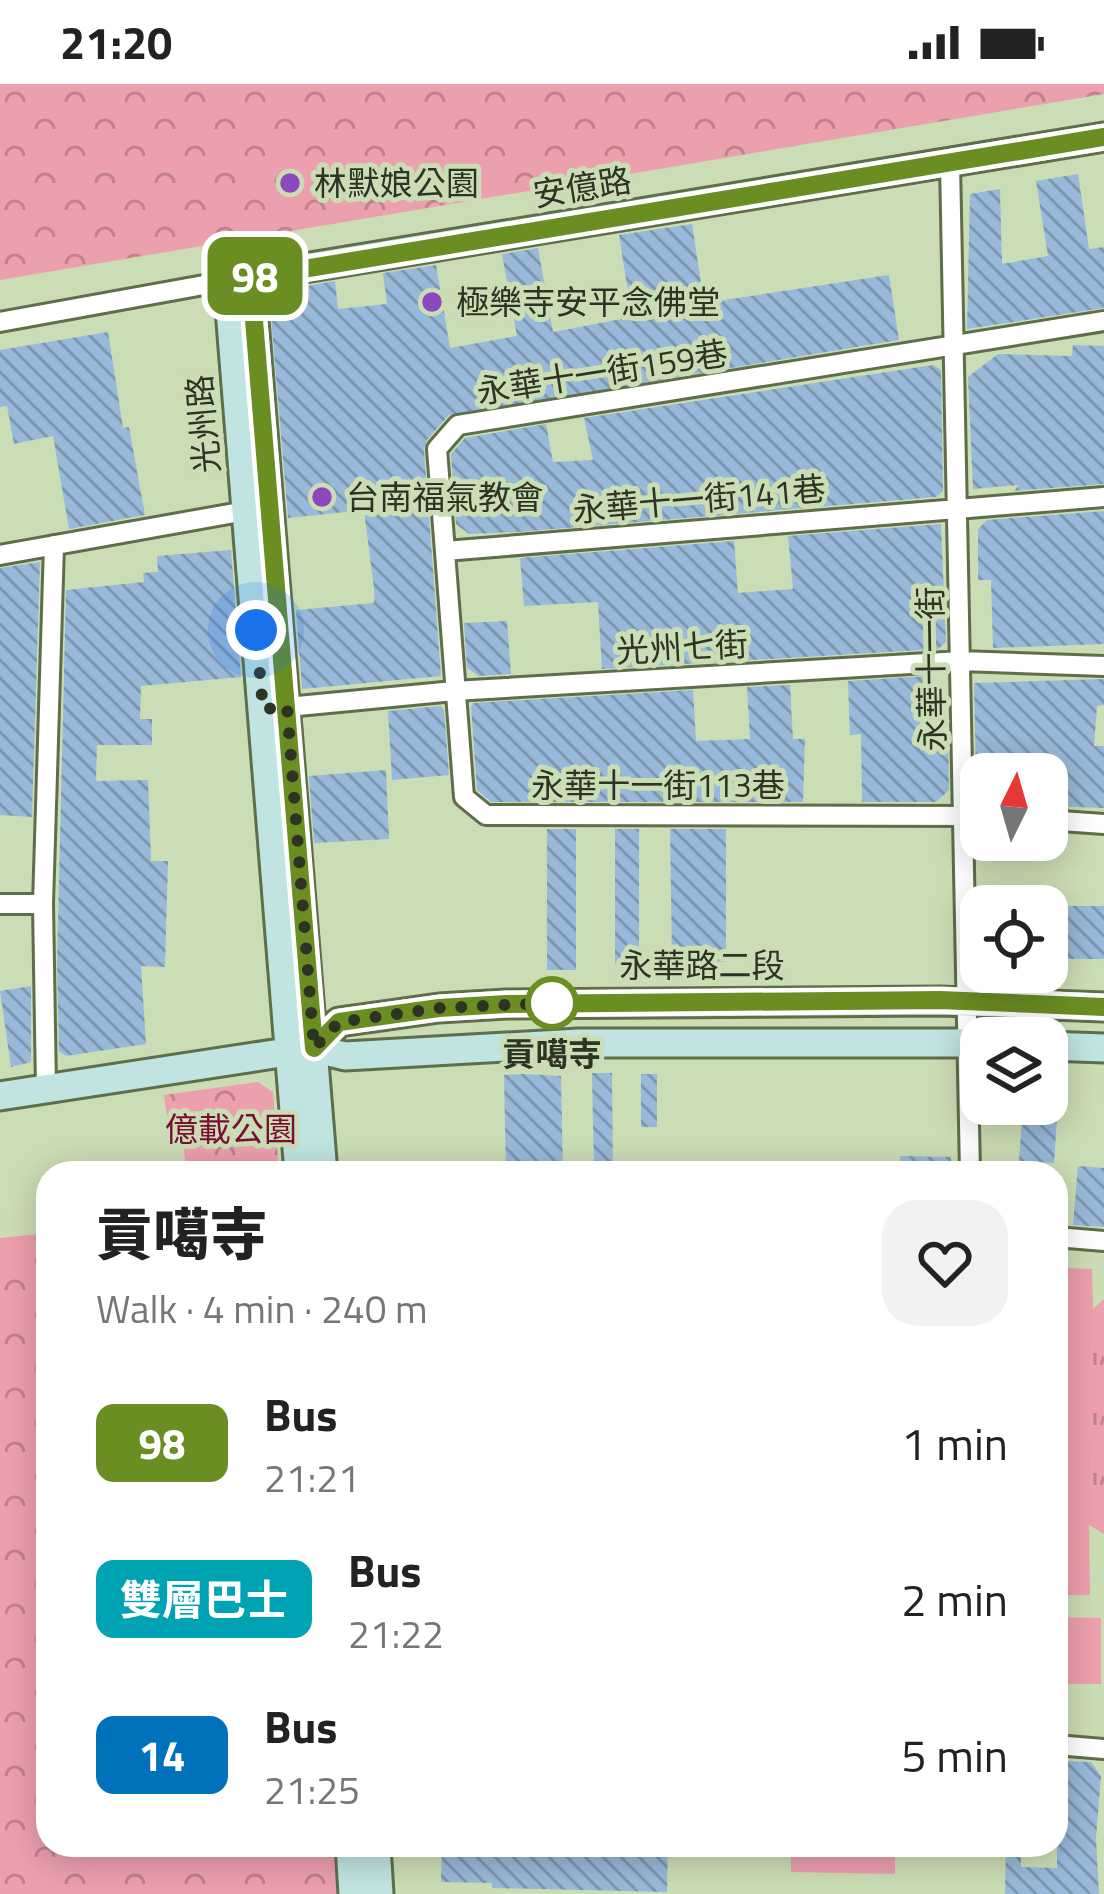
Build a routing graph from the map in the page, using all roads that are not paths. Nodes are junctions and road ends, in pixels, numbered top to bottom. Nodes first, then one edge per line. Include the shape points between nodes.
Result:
1 (1104, 137) edge
2 (950, 164) junction
3 (237, 280) junction
4 (1104, 321) edge
5 (0, 322) edge
6 (954, 345) junction
7 (1104, 497) edge
8 (958, 508) junction
9 (257, 509) junction
10 (55, 545) junction
11 (445, 551) junction
12 (0, 555) edge
13 (961, 661) junction
14 (1104, 666) edge
15 (454, 691) junction
16 (275, 708) junction
17 (968, 753) edge
18 (960, 815) edge
19 (1068, 821) edge
20 (1104, 824) edge
21 (972, 861) edge
22 (0, 904) edge
23 (43, 904) junction
24 (969, 1001) junction
25 (1104, 1007) edge
26 (971, 1017) edge
27 (960, 1043) edge
28 (1068, 1047) edge
29 (1104, 1048) edge
30 (301, 1051) junction
31 (46, 1089) junction
32 (0, 1096) edge
33 (972, 1125) edge
34 (299, 1161) edge
35 (321, 1161) edge
36 (970, 1161) edge
37 (1068, 1239) edge
38 (1104, 1241) edge
39 (1068, 1745) edge
40 (1104, 1749) edge
41 (351, 1857) edge
42 (377, 1857) edge
43 (353, 1894) edge
44 (379, 1894) edge

1 - 2 street, 安億路
2 - 3 street, 安億路
2 - 6 street, 永華十一街
3 - 5 street, 安億路
3 - 9 street, 光州路 via 230,310
4 - 6 street, 永華十一街159巷
6 - 8 street, 永華十一街
6 - 11 street, 永華十一街159巷 via 458,425 437,449
7 - 8 street, 永華十一街141巷
8 - 11 street, 永華十一街141巷
8 - 13 street, 永華十一街
9 - 10 street
9 - 16 street, 光州路
10 - 12 street
10 - 23 street
11 - 15 street, 永華十一街159巷
13 - 14 street, 光州七街
13 - 15 street, 光州七街
13 - 17 street, 永華十一街
15 - 16 street, 光州七街
15 - 18 street, 永華十一街113巷 via 464,797 486,815
16 - 30 street, 光州路
19 - 20 street
21 - 24 street, 永華十一街
22 - 23 street
23 - 31 street
24 - 25 street, 永華路二段
24 - 26 street, 永華十一街
24 - 30 street, 永華路二段 via 439,1008 339,1022
27 - 30 street, 永華路二段
28 - 29 street
30 - 31 street, 永華路二段
30 - 34 street, 光州路
30 - 35 street, 光州路
31 - 32 street, 永華路二段
33 - 36 street, 永華十一街
37 - 38 street
39 - 40 street
41 - 43 street
42 - 44 street

